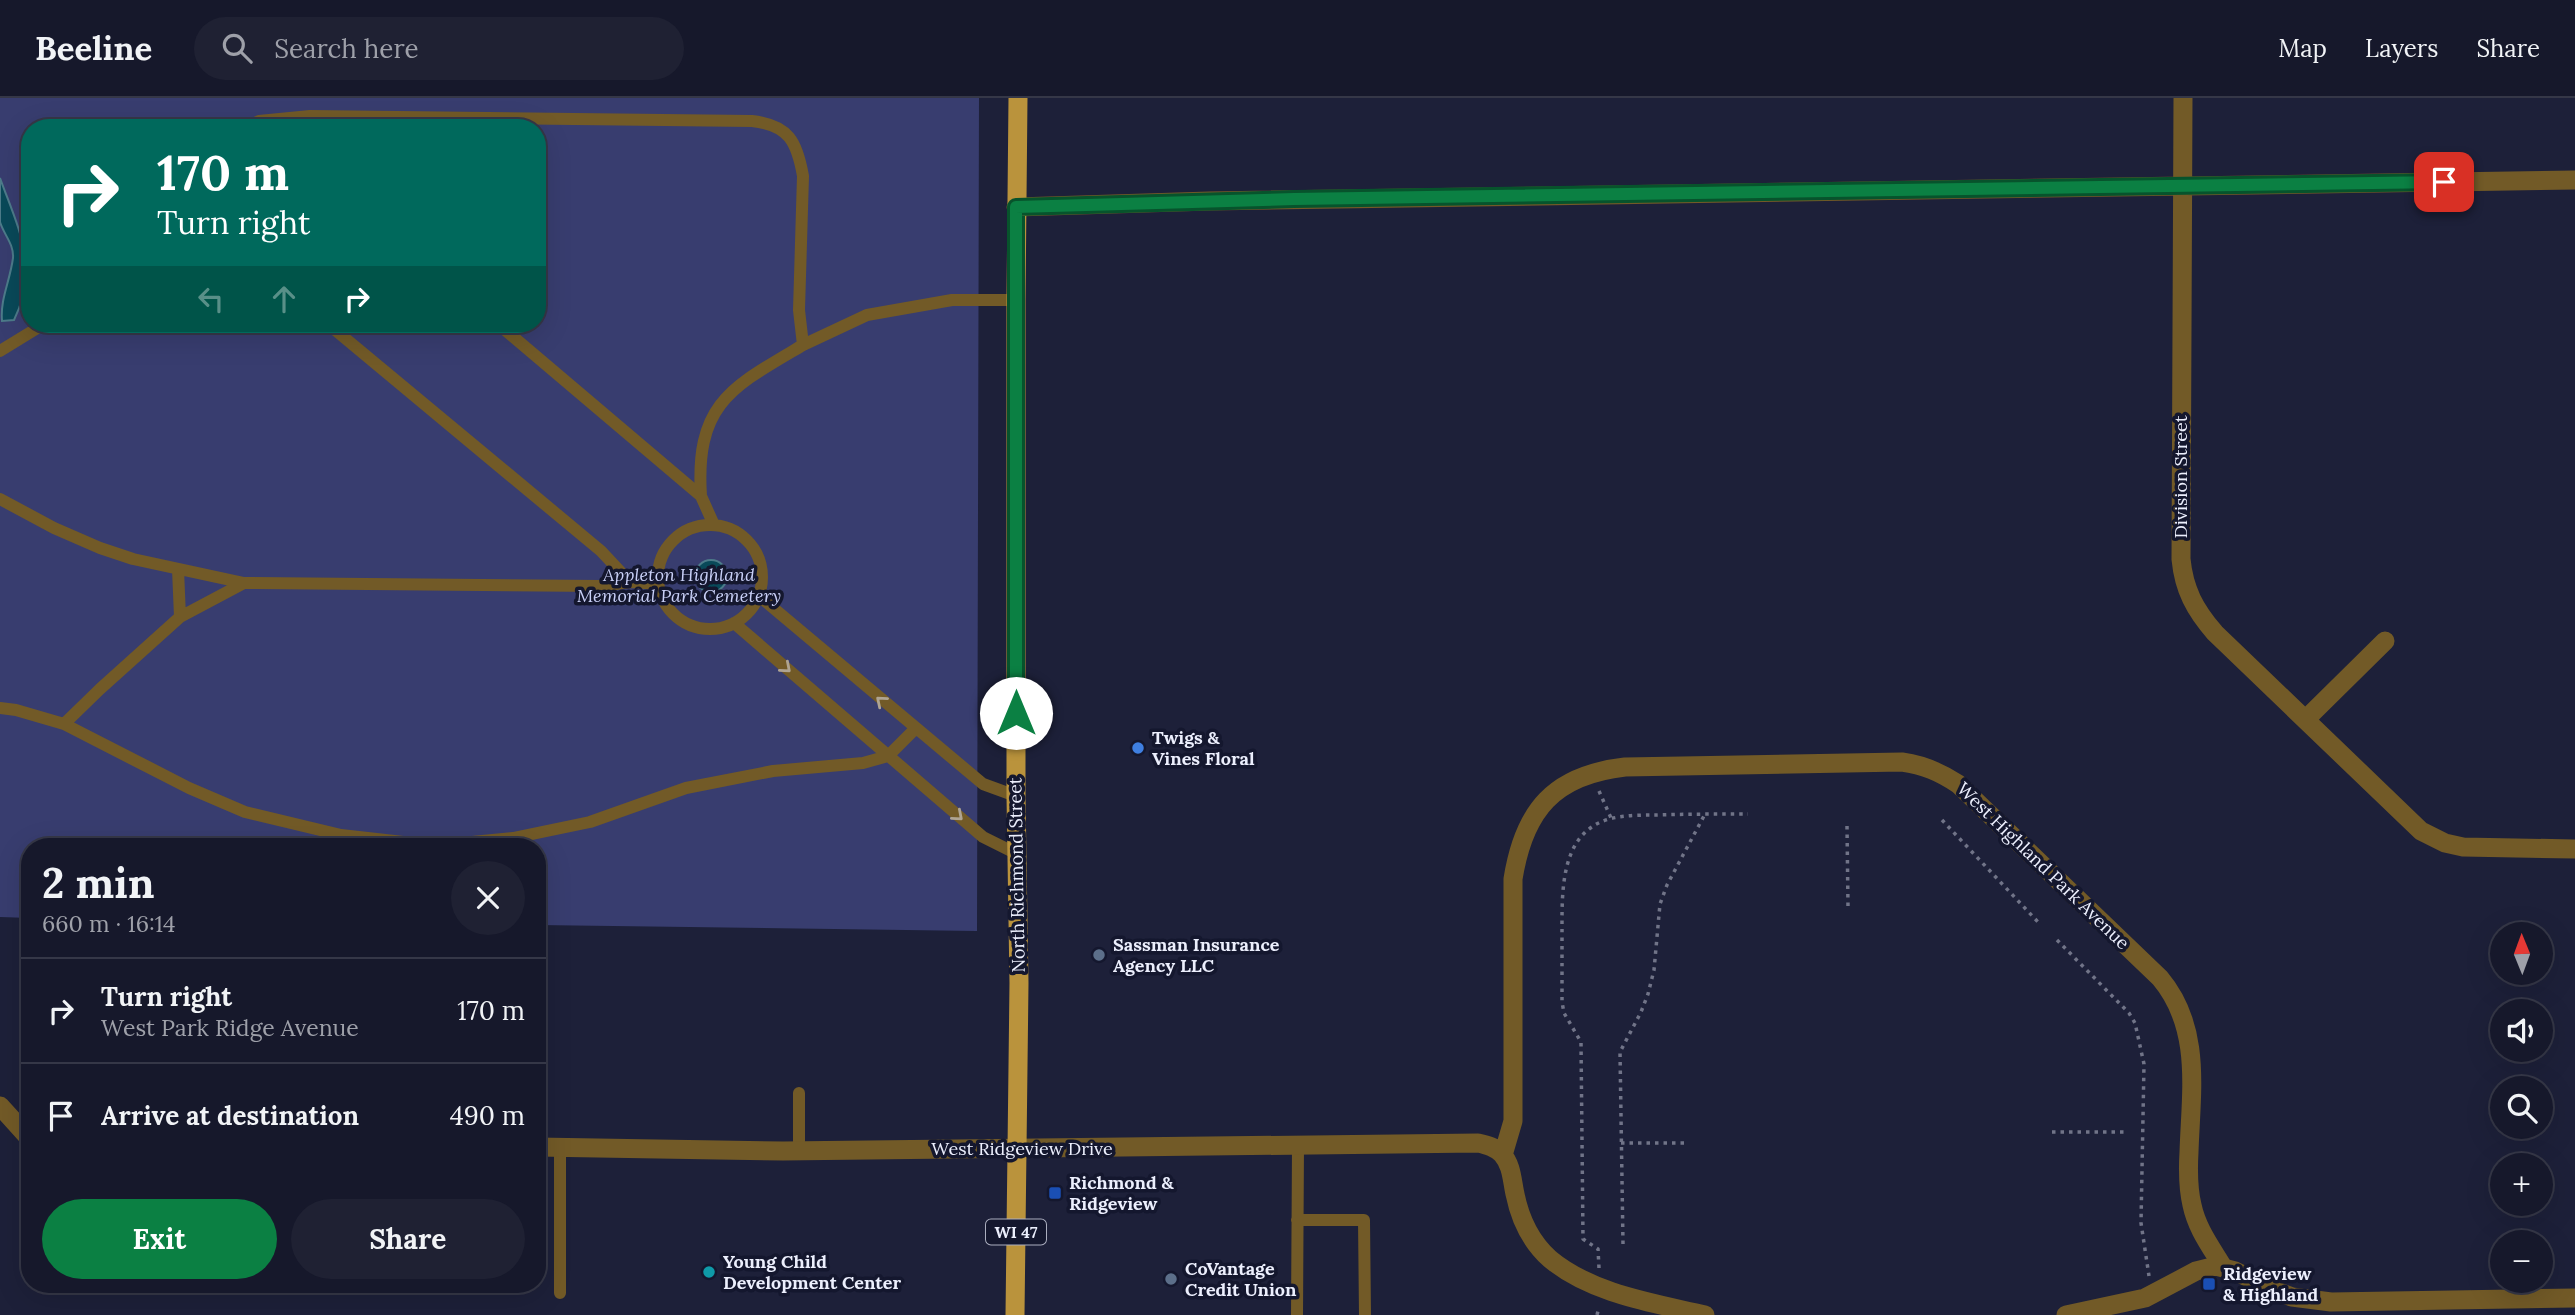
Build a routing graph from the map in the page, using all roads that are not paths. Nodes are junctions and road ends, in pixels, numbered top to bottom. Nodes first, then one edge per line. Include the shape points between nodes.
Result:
1 (1018, 98) edge
2 (2183, 98) edge
3 (293, 119) edge
4 (507, 119) edge
5 (546, 120) edge
6 (2575, 180) edge
7 (2182, 186) junction
8 (1016, 207) junction
9 (1016, 300) junction
10 (29, 333) edge
11 (339, 333) edge
12 (509, 333) edge
13 (803, 345) junction
14 (0, 351) edge
15 (701, 496) junction
16 (0, 499) edge
17 (714, 525) junction
18 (178, 569) junction
19 (630, 582) junction
20 (244, 583) junction
21 (657, 584) junction
22 (759, 596) junction
23 (180, 617) junction
24 (734, 623) junction
25 (2385, 641) dead end
26 (0, 708) edge
27 (2306, 719) junction
28 (64, 724) junction
29 (915, 729) junction
30 (888, 756) junction
31 (1016, 796) junction
32 (371, 838) edge
33 (513, 838) edge
34 (2575, 849) edge
35 (1017, 854) junction
36 (799, 1093) dead end
37 (0, 1106) edge
38 (21, 1129) edge
39 (1298, 1146) junction
40 (546, 1147) edge
41 (560, 1147) junction
42 (799, 1150) junction
43 (1017, 1150) junction
44 (1503, 1155) junction
45 (1297, 1220) junction
46 (2223, 1267) junction
47 (560, 1293) dead end
48 (2575, 1298) edge
49 (1015, 1315) edge
50 (1297, 1315) edge
51 (1365, 1315) edge
52 (1705, 1315) edge
53 (2066, 1315) edge

1 - 8 main road, North Richmond Street / WI 47
2 - 7 street, Division Street
3 - 4 lane
5 - 13 lane via 769,123 784,131 794,143 801,165 799,310
6 - 7 street
7 - 8 street
7 - 27 street, Division Street via 2183,579 2199,614 2216,634
8 - 9 main road, North Richmond Street / WI 47
9 - 13 lane via 952,300 867,315
9 - 31 main road, North Richmond Street / WI 47
10 - 14 lane
11 - 19 lane via 601,551
12 - 15 lane
13 - 15 lane via 745,379 723,398 702,451
15 - 17 lane
16 - 18 lane via 100,548
17 - 21 lane via 691,528 672,541 658,568
17 - 22 lane via 740,534 758,555 762,569
18 - 20 lane
18 - 23 lane
19 - 20 lane via 601,586
19 - 21 lane
20 - 23 lane
21 - 24 lane via 667,607 685,624 710,629
22 - 24 lane
29 -> 22 lane
23 - 28 lane
24 -> 30 lane
25 - 27 street
26 - 28 lane
27 - 34 street, Division Street via 2432,838 2463,848
28 - 32 lane via 245,812
29 - 30 lane
29 - 31 lane via 983,784
30 - 33 lane via 686,788 590,822
30 -> 35 lane via 983,837
31 - 35 main road, North Richmond Street / WI 47
35 - 43 main road, North Richmond Street / WI 47
36 - 42 lane
37 - 38 street
39 - 43 street, West Ridgeview Drive
39 - 44 street, West Ridgeview Drive via 1478,1143
39 - 45 lane
40 - 41 street, West Ridgeview Drive
41 - 42 street, West Ridgeview Drive
41 - 47 lane
42 - 43 street, West Ridgeview Drive
43 - 49 main road, North Richmond Street / WI 47
44 - 46 street, West Highland Park Avenue via 1513,1121 1513,879 1517,849 1541,806 1573,780 1625,767 1902,762 1940,772 1958,783 2174,994 2189,1033 2192,1204 2200,1230
44 - 52 street via 1524,1224 1551,1259 1600,1287
45 - 50 lane
45 - 51 lane via 1364,1220
46 - 48 street via 2292,1297 2331,1302
46 - 53 street via 2196,1271 2153,1296

